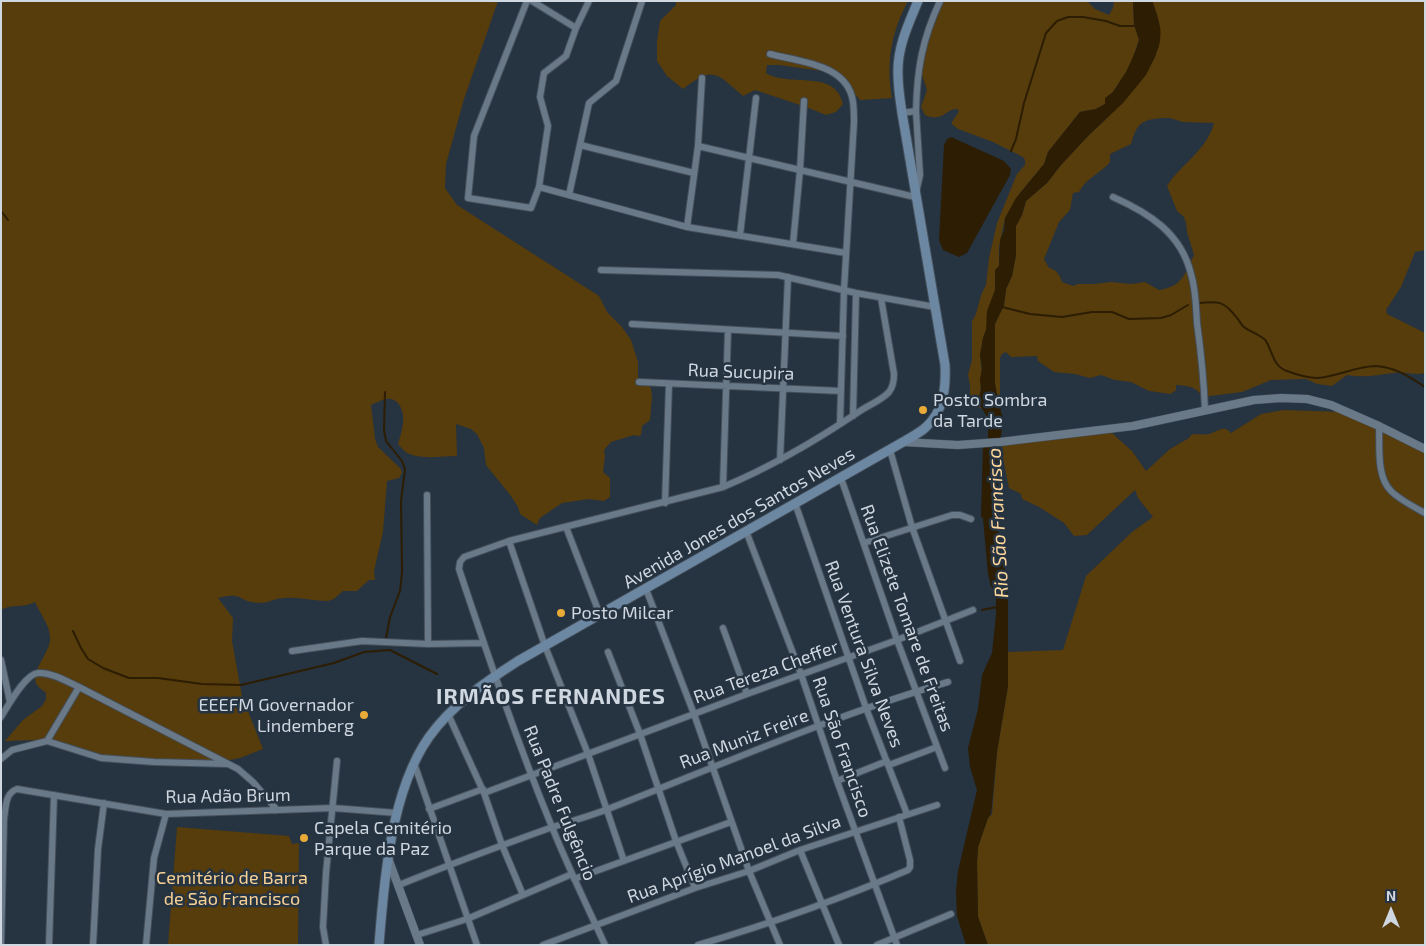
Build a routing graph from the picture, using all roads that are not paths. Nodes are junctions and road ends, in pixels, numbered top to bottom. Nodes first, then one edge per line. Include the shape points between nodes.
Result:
1 (527, 1) edge
2 (532, 1) edge
3 (589, 1) edge
4 (642, 1) edge
5 (918, 1) edge
6 (940, 1) edge
7 (576, 28) junction
8 (770, 54) dead end
9 (702, 78) dead end
10 (756, 98) dead end
11 (804, 101) dead end
12 (916, 111) junction
13 (902, 113) junction
14 (580, 145) junction
15 (698, 146) junction
16 (749, 158) junction
17 (800, 170) junction
18 (694, 172) junction
19 (850, 182) junction
20 (539, 187) junction
21 (568, 195) junction
22 (915, 197) junction
23 (1113, 197) dead end
24 (687, 227) junction
25 (740, 236) junction
26 (793, 244) junction
27 (846, 253) junction
28 (600, 270) dead end
29 (788, 276) junction
30 (844, 290) junction
31 (856, 293) junction
32 (881, 298) junction
33 (935, 308) junction
34 (632, 324) dead end
35 (728, 330) junction
36 (785, 334) junction
37 (843, 336) junction
38 (639, 382) dead end
39 (669, 384) junction
40 (726, 387) junction
41 (784, 389) junction
42 (841, 391) junction
43 (1205, 411) junction
44 (853, 416) junction
45 (840, 424) junction
46 (1379, 426) junction
47 (904, 442) junction
48 (1425, 449) edge
49 (890, 450) junction
50 (780, 460) junction
51 (841, 478) junction
52 (723, 487) junction
53 (427, 495) dead end
54 (665, 502) junction
55 (794, 503) junction
56 (1425, 513) edge
57 (971, 519) dead end
58 (566, 527) junction
59 (912, 527) junction
60 (746, 531) junction
61 (509, 541) junction
62 (864, 543) junction
63 (646, 589) junction
64 (973, 610) dead end
65 (600, 615) junction
66 (945, 620) junction
67 (723, 628) dead end
68 (897, 640) junction
69 (484, 643) junction
70 (428, 644) junction
71 (545, 646) junction
72 (292, 651) dead end
73 (608, 652) dead end
74 (848, 657) junction
75 (1, 660) edge
76 (960, 661) dead end
77 (801, 674) junction
78 (495, 676) junction
79 (948, 682) dead end
80 (79, 687) junction
81 (917, 691) junction
82 (747, 694) junction
83 (10, 702) junction
84 (866, 708) junction
85 (448, 714) junction
86 (694, 714) junction
87 (1, 717) edge
88 (818, 726) junction
89 (640, 734) junction
90 (47, 741) junction
91 (937, 747) junction
92 (588, 754) junction
93 (1, 759) edge
94 (337, 761) dead end
95 (414, 763) junction
96 (888, 763) junction
97 (229, 764) junction
98 (712, 767) junction
99 (945, 768) dead end
100 (532, 776) junction
101 (837, 781) junction
102 (659, 788) junction
103 (483, 791) junction
104 (54, 795) junction
105 (104, 803) junction
106 (937, 805) dead end
107 (333, 808) junction
108 (429, 809) junction
109 (277, 810) junction
110 (606, 810) junction
111 (397, 813) junction
112 (166, 814) junction
113 (907, 814) junction
114 (899, 818) junction
115 (731, 822) junction
116 (552, 828) junction
117 (856, 832) junction
118 (676, 841) junction
119 (502, 845) junction
120 (800, 850) junction
121 (388, 857) junction
122 (624, 862) junction
123 (449, 864) junction
124 (749, 870) junction
125 (573, 876) junction
126 (875, 884) junction
127 (399, 885) junction
128 (695, 888) junction
129 (522, 895) junction
130 (823, 903) junction
131 (951, 914) dead end
132 (467, 918) junction
133 (770, 923) junction
134 (596, 924) junction
135 (417, 935) junction
136 (896, 942) edge
137 (2, 945) edge
138 (49, 945) edge
139 (93, 945) edge
140 (146, 945) edge
141 (326, 945) edge
142 (379, 945) edge
143 (420, 945) edge
144 (477, 945) edge
145 (543, 945) edge
146 (605, 945) edge
147 (698, 945) edge
148 (780, 945) edge
149 (839, 945) edge
150 (877, 945) edge

1 - 20 street via 474,136 468,198 532,208
2 - 7 street
3 - 7 street
4 - 14 street via 616,82 589,103
5 - 13 main road, Avenida Jones dos Santos Neves via 903,36 899,56
6 - 12 street via 922,48
7 - 20 street via 566,56 544,73 540,97 548,126
8 - 19 street via 830,69 846,84 853,101 854,122
9 - 15 street
10 - 16 street
11 - 17 street
12 - 13 street
12 - 22 street via 920,175
13 - 22 main road, Avenida Jones dos Santos Neves
14 - 18 street
14 - 21 street
15 - 16 street
15 - 18 street
16 - 17 street
16 - 25 street
17 - 19 street
17 - 26 street
18 - 24 street
19 - 22 street
19 - 27 street
20 - 21 street
21 - 24 street
22 - 33 main road, Avenida Jones dos Santos Neves
23 - 43 street via 1155,219 1175,241 1187,263 1194,286
24 - 25 street
25 - 26 street
26 - 27 street
27 - 30 street
28 - 29 street
29 - 30 street
29 - 36 street
30 - 31 street
30 - 37 street
31 - 32 street
31 - 44 street
32 - 33 street
32 - 44 street via 894,381 888,393
33 - 47 main road, Avenida Jones dos Santos Neves via 946,384 943,401 927,427
34 - 35 street
35 - 36 street
35 - 40 street
36 - 37 street
36 - 41 street
37 - 42 street
38 - 39 street, Rua Sucupira
39 - 40 street, Rua Sucupira
39 - 54 street
40 - 41 street, Rua Sucupira
40 - 52 street
41 - 42 street, Rua Sucupira
41 - 50 street
42 - 45 street
43 - 46 street via 1254,400 1307,399 1331,405
43 - 47 street via 1133,426 1000,442 958,445
44 - 45 street
45 - 50 street
46 - 48 street
46 - 56 street via 1384,481 1391,491
47 - 49 main road, Avenida Jones dos Santos Neves
49 - 51 main road, Avenida Jones dos Santos Neves
49 - 59 street
50 - 52 street
51 - 55 main road, Avenida Jones dos Santos Neves
51 - 62 street, Rua Elizete Tomare de Freitas
52 - 54 street
53 - 70 street
54 - 58 street
55 - 60 main road, Avenida Jones dos Santos Neves
55 - 74 street, Rua Ventura Silva Neves
57 - 59 street via 952,515
58 - 61 street
58 - 65 street
59 - 62 street
59 - 66 street
60 - 63 main road, Avenida Jones dos Santos Neves
60 - 77 street, Rua São Francisco
61 - 69 street, Rua Padre Fulgêncio via 464,557 460,562 459,569
61 - 71 street
62 - 68 street, Rua Elizete Tomare de Freitas
63 - 65 main road, Avenida Jones dos Santos Neves
63 - 86 street
64 - 66 street, Rua Tereza Cheffer
65 - 71 main road, Avenida Jones dos Santos Neves
66 - 68 street, Rua Tereza Cheffer
66 - 76 street
67 - 82 street
68 - 74 street, Rua Tereza Cheffer
68 - 81 street, Rua Elizete Tomare de Freitas
69 - 70 street
69 - 78 street, Rua Padre Fulgêncio
70 - 72 street via 355,642
71 - 78 main road, Avenida Jones dos Santos Neves
71 - 92 street
73 - 89 street
74 - 77 street, Rua Tereza Cheffer
74 - 84 street, Rua Ventura Silva Neves
75 - 83 street
77 - 82 street, Rua Tereza Cheffer
77 - 88 street, Rua São Francisco
78 - 85 main road, Avenida Jones dos Santos Neves
78 - 100 street, Rua Padre Fulgêncio
79 - 81 street, Rua Muniz Freire
80 - 83 street via 36,673 28,678
80 - 90 street
80 - 97 street
81 - 84 street, Rua Muniz Freire
81 - 91 street, Rua Elizete Tomare de Freitas
82 - 86 street, Rua Tereza Cheffer
83 - 87 street
84 - 88 street, Rua Muniz Freire
84 - 96 street, Rua Ventura Silva Neves
85 - 95 main road, Avenida Jones dos Santos Neves via 428,738
85 - 103 street
86 - 89 street, Rua Tereza Cheffer
86 - 98 street
88 - 98 street, Rua Muniz Freire
88 - 101 street, Rua São Francisco
89 - 92 street, Rua Tereza Cheffer
89 - 102 street
90 - 93 street via 12,750
90 - 97 street via 100,758
91 - 96 street
91 - 99 street, Rua Elizete Tomare de Freitas
92 - 100 street, Rua Tereza Cheffer
92 - 110 street
94 - 107 street
95 - 108 street
95 - 111 main road, Avenida Jones dos Santos Neves
96 - 101 street
96 - 113 street, Rua Ventura Silva Neves
97 - 109 street via 246,775
98 - 102 street, Rua Muniz Freire
98 - 115 street
100 - 103 street, Rua Tereza Cheffer
100 - 116 street, Rua Padre Fulgêncio
101 - 117 street, Rua São Francisco
102 - 110 street, Rua Muniz Freire
102 - 118 street
103 - 108 street, Rua Tereza Cheffer
103 - 119 street
104 - 105 street, Rua Adão Brum
104 - 137 street, Rua Adão Brum via 17,788 7,799
104 - 138 street
105 - 112 street, Rua Adão Brum
105 - 139 street
106 - 113 street, Rua Aprígio Manoel da Silva
107 - 109 street, Rua Adão Brum
107 - 111 street, Rua Adão Brum
107 - 141 street via 323,927
108 - 123 street
109 - 112 street, Rua Adão Brum
110 - 116 street, Rua Muniz Freire
110 - 122 street
111 - 121 main road, Avenida Jones dos Santos Neves
112 - 140 street via 155,853
113 - 114 street, Rua Aprígio Manoel da Silva
114 - 117 street, Rua Aprígio Manoel da Silva
114 - 126 street via 910,867
115 - 118 street
115 - 124 street
116 - 119 street, Rua Muniz Freire
116 - 125 street, Rua Padre Fulgêncio
117 - 120 street, Rua Aprígio Manoel da Silva
117 - 126 street, Rua São Francisco
118 - 122 street
118 - 128 street
119 - 123 street, Rua Muniz Freire
119 - 129 street
120 - 124 street, Rua Aprígio Manoel da Silva
120 - 130 street
121 - 127 street
121 - 142 main road, Avenida Jones dos Santos Neves
122 - 125 street
123 - 127 street, Rua Muniz Freire
123 - 132 street
124 - 128 street, Rua Aprígio Manoel da Silva
124 - 133 street
125 - 129 street
125 - 134 street, Rua Padre Fulgêncio
126 - 130 street
126 - 136 street, Rua São Francisco
127 - 135 street
128 - 134 street, Rua Aprígio Manoel da Silva
129 - 132 street
130 - 133 street
130 - 149 street
131 - 136 street
132 - 135 street
132 - 144 street
133 - 147 street
133 - 148 street
134 - 145 street, Rua Aprígio Manoel da Silva
134 - 146 street, Rua Padre Fulgêncio
135 - 143 street
136 - 150 street

